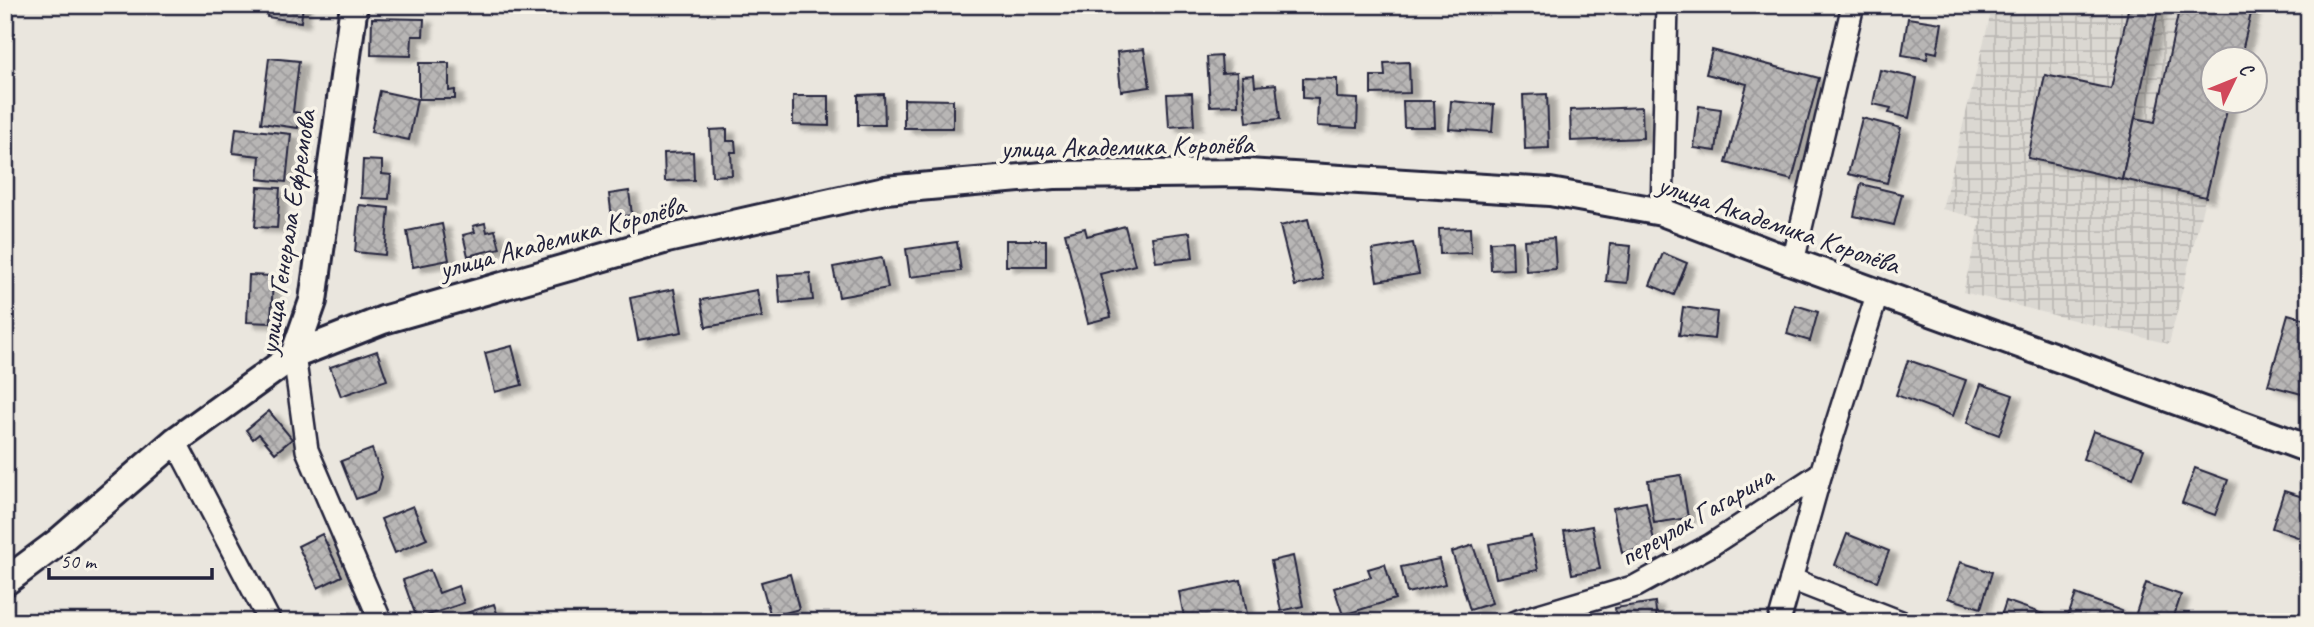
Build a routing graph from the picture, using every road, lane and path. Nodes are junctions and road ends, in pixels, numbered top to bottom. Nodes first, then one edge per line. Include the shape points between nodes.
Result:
1 (354, 5) edge
2 (1667, 5) edge
3 (1853, 5) edge
4 (1662, 212) junction
5 (1793, 262) junction
6 (1878, 292) junction
7 (294, 355) junction
8 (175, 441) junction
9 (2309, 449) edge
10 (1821, 473) junction
11 (1791, 579) junction
12 (5, 582) edge
13 (270, 622) edge
14 (381, 622) edge
15 (1516, 622) edge
16 (1779, 622) edge
17 (1901, 622) edge

1 - 7 street, улица Генерала Ефремова via 313,301
2 - 4 street
3 - 5 street
4 - 5 street, улица Академика Королёва
4 - 7 street, улица Академика Королёва via 1550,192 1247,173 1054,175 885,190 667,239 383,320
5 - 6 street, улица Академика Королёва
6 - 9 street, улица Академика Королёва
6 - 10 street
7 - 8 street, улица Академика Королёва
7 - 14 street, улица Генерала Ефремова via 307,450
8 - 12 street, улица Академика Королёва
8 - 13 street
10 - 11 street
10 - 15 street, переулок Гагарина via 1711,545 1636,586
11 - 16 street
11 - 17 street

